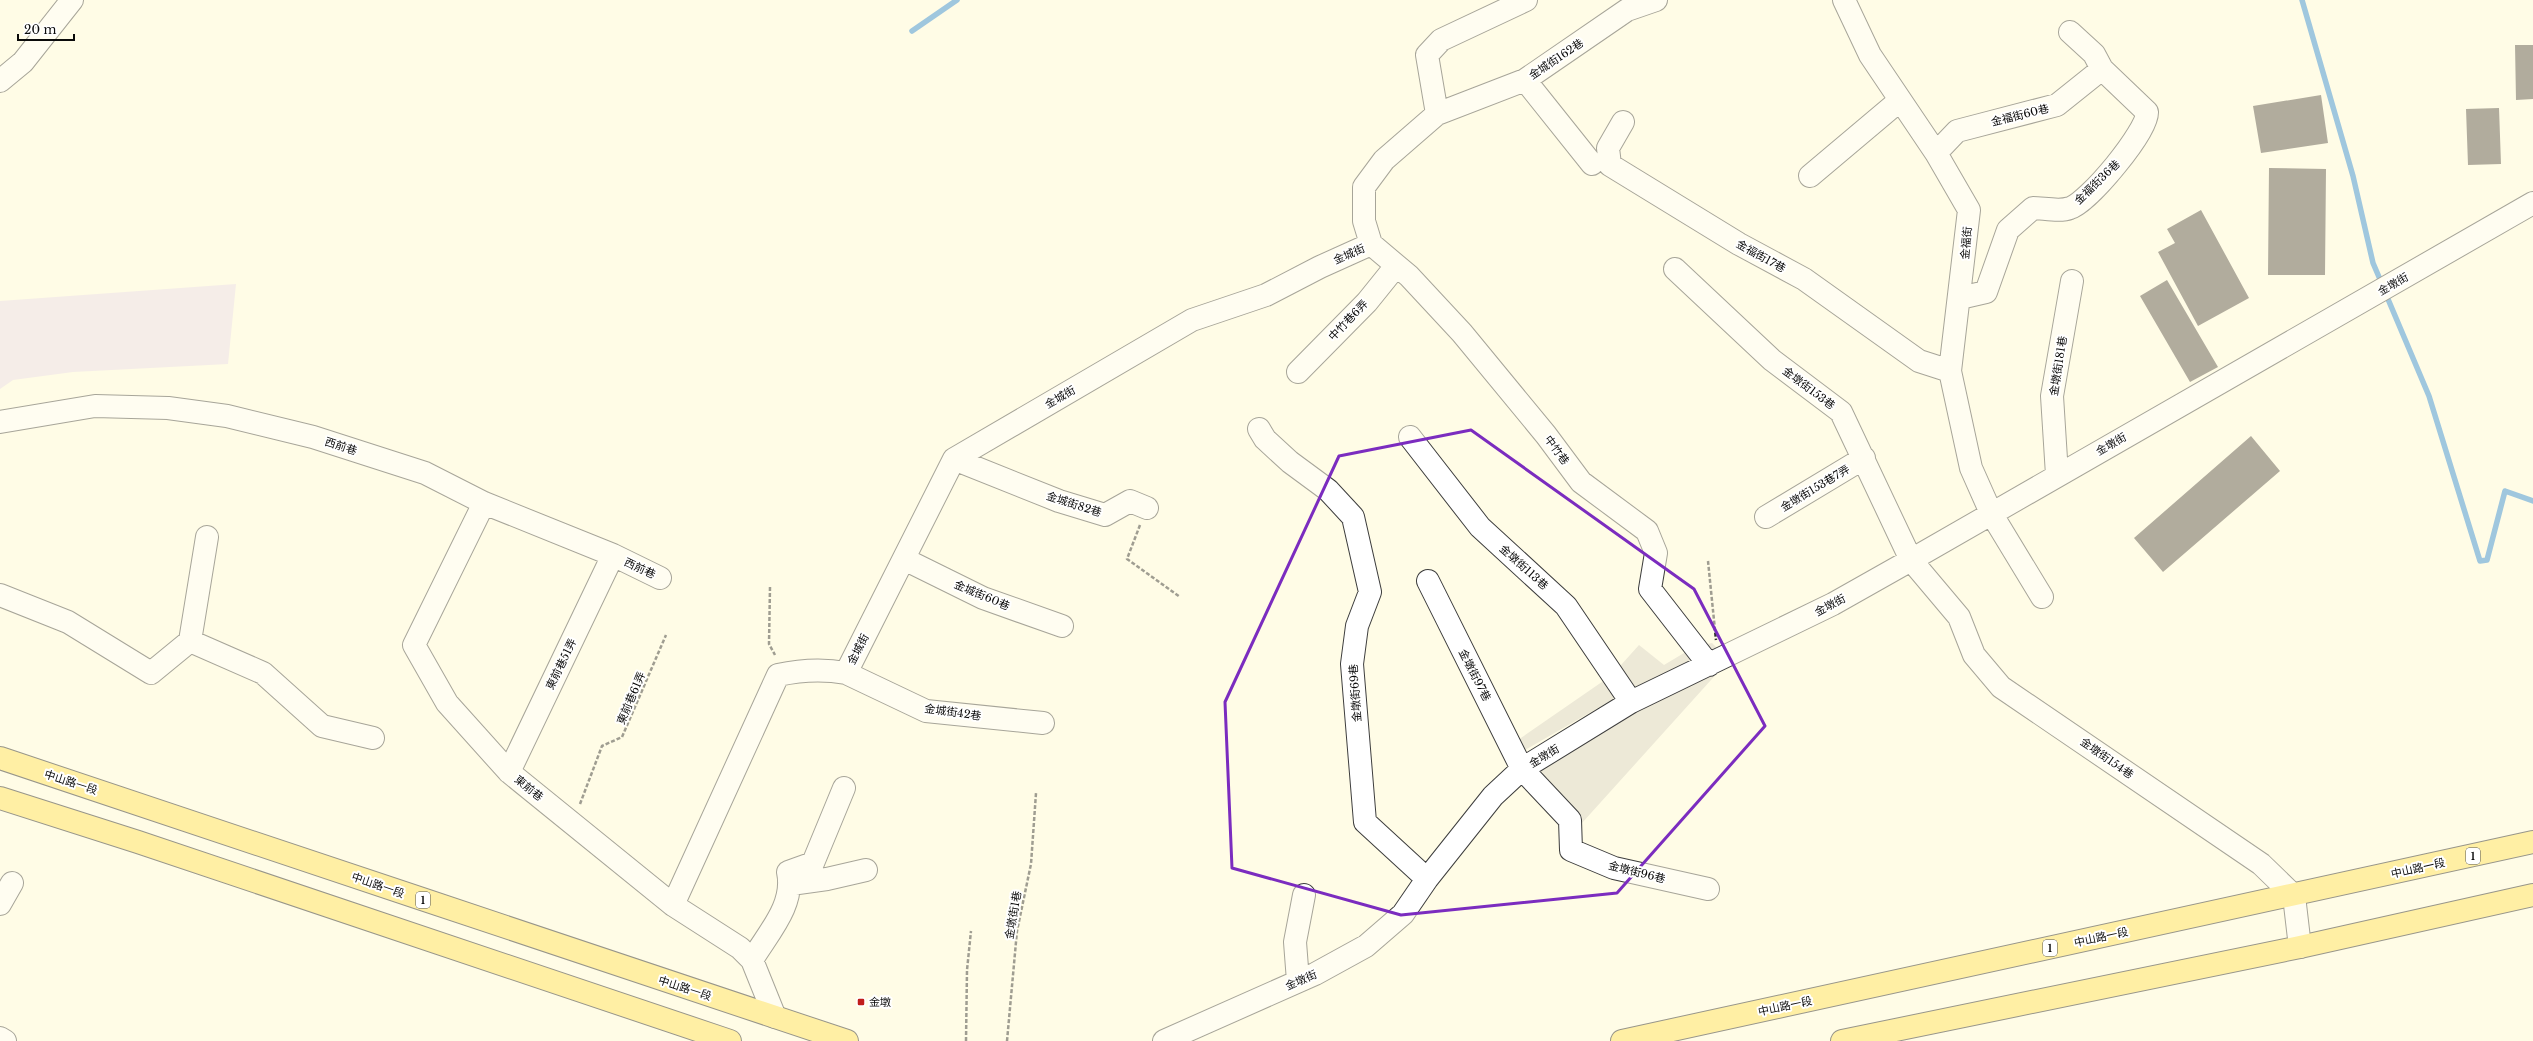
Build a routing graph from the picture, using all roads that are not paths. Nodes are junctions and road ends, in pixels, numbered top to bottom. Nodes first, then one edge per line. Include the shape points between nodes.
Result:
1 (72, 0) edge
2 (1844, 0) edge
3 (1520, 1) edge
4 (1648, 1) edge
5 (2070, 32) dead end
6 (2102, 69) junction
7 (1525, 80) junction
8 (0, 81) edge
9 (1899, 101) junction
10 (1437, 114) junction
11 (1623, 122) dead end
12 (1936, 153) junction
13 (1592, 164) dead end
14 (1810, 176) dead end
15 (2533, 203) edge
16 (1372, 244) junction
17 (1396, 266) junction
18 (1675, 269) dead end
19 (2072, 281) dead end
20 (1960, 298) junction
21 (1950, 371) junction
22 (1298, 372) dead end
23 (0, 422) edge
24 (1259, 430) dead end
25 (1410, 437) dead end
26 (1864, 458) junction
27 (954, 459) junction
28 (2057, 475) junction
29 (484, 503) junction
30 (1147, 508) road end
31 (1991, 513) junction
32 (1766, 517) dead end
33 (207, 537) dead end
34 (613, 555) junction
35 (904, 559) junction
36 (1911, 560) junction
37 (660, 578) dead end
38 (1428, 581) dead end
39 (0, 595) edge
40 (2042, 597) dead end
41 (1062, 626) dead end
42 (190, 641) junction
43 (1714, 662) junction
44 (846, 673) junction
45 (1631, 702) junction
46 (1043, 723) dead end
47 (373, 738) dead end
48 (0, 758) edge
49 (1522, 769) junction
50 (509, 772) junction
51 (844, 788) dead end
52 (0, 798) edge
53 (2533, 842) edge
54 (866, 870) dead end
55 (1427, 880) junction
56 (12, 884) dead end
57 (791, 884) junction
58 (1708, 889) dead end
59 (1304, 895) dead end
60 (2533, 895) edge
61 (2294, 896) junction
62 (0, 904) edge
63 (673, 905) junction
64 (2300, 947) junction
65 (752, 960) junction
66 (1298, 981) junction
67 (774, 1017) junction
68 (0, 1038) edge
69 (5, 1041) edge
70 (730, 1041) edge
71 (847, 1041) edge
72 (1164, 1041) edge
73 (1622, 1041) edge
74 (1842, 1041) edge

1 - 8 street via 23,62
2 - 9 street, 金福街 via 1870,55
3 - 10 street via 1441,40 1427,55
4 - 7 street, 金城街162巷 via 1627,10
5 - 6 street, 金福街36巷 via 2094,54
6 - 12 street, 金福街60巷 via 2057,105 1957,131
6 - 20 street, 金福街36巷 via 2147,112 2148,119 2128,152 2070,208 2033,208 2008,230 1986,292
7 - 10 street, 金城街162巷
7 - 13 street
9 - 12 street, 金福街
9 - 14 street
10 - 16 street, 金城街 via 1384,160 1364,187 1364,221
11 - 21 street, 金福街17巷 via 1608,148 1610,165 1739,244 1804,279 1919,361
12 - 20 street, 金福街 via 1969,210
15 - 28 street, 金墩街
16 - 17 street, 中竹巷
16 - 27 street, 金城街 via 1266,295 1192,320
17 - 22 street, 中竹巷6弄 via 1367,302
17 - 43 street, 中竹巷 via 1409,276 1462,333 1581,482 1647,531 1656,553 1650,589
18 - 26 street, 金墩街153巷 via 1772,360 1841,412
19 - 28 street, 金墩街181巷 via 2052,396
20 - 21 street, 金福街
21 - 31 street, 金福街 via 1971,468
23 - 29 street, 西前巷 via 95,406 168,408 227,416 313,437 425,473
24 - 55 street, 金墩街69巷 via 1290,462 1328,490 1353,517 1370,592 1357,626 1352,664 1365,822
25 - 45 street, 金墩街113巷 via 1480,527 1566,606
26 - 32 street, 金墩街153巷7弄
26 - 36 street, 金墩街153巷
27 - 30 street, 金城街82巷 via 1059,501 1105,515 1130,501
27 - 35 street, 金城街
28 - 31 street, 金墩街
29 - 34 street, 西前巷
29 - 50 street, 東前巷 via 414,645 446,703
31 - 36 street, 金墩街
31 - 40 street, 金福街
33 - 42 street
34 - 37 street, 西前巷
34 - 50 street, 東前巷51弄
35 - 41 street, 金城街60巷 via 983,598
35 - 44 street, 金城街
36 - 43 street, 金墩街 via 1833,604
36 - 61 street, 金墩街154巷 via 1959,617 1974,655 2001,687 2261,864
38 - 49 street, 金墩街97巷
39 - 42 street via 68,622 151,673
42 - 47 street via 262,673 322,726
43 - 45 street, 金墩街
44 - 46 street, 金城街42巷 via 926,711
44 - 63 street, 金城街 via 832,670 778,675
45 - 49 street, 金墩街
48 - 67 main road, 中山路一段 / 1
49 - 55 street, 金墩街 via 1493,796
49 - 58 street, 金墩街96巷 via 1570,820 1571,850 1614,868
50 - 63 street, 東前巷
51 - 57 street via 813,863 788,872
52 - 70 main road
53 - 61 main road, 中山路一段 / 1
54 - 57 street
55 - 66 street, 金墩街 via 1403,914 1366,946
56 - 62 street
57 - 65 street via 787,903
59 - 66 street via 1295,942
60 - 64 main road
61 - 64 street
61 - 73 main road, 中山路一段 / 1
63 - 65 street, 東前巷 via 740,948
64 - 74 main road
65 - 67 street, 東前巷
66 - 72 street, 金墩街
67 - 71 main road, 中山路一段 / 1
68 - 69 street

